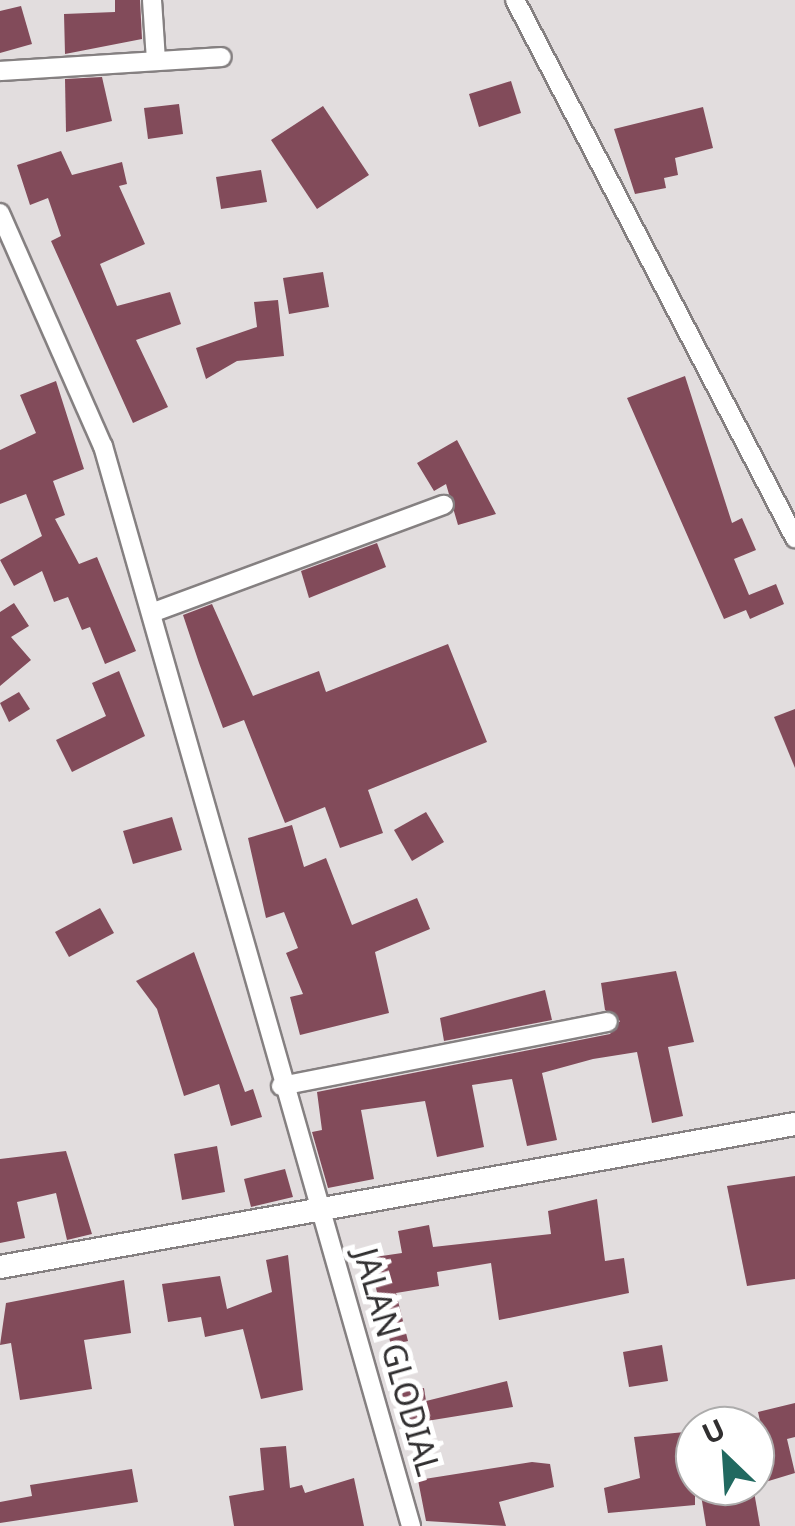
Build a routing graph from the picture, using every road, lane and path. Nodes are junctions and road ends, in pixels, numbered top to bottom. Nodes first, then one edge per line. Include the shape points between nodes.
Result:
1 (152, 0) edge
2 (516, 0) edge
3 (222, 57) dead end
4 (156, 60) junction
5 (0, 72) edge
6 (0, 213) edge
7 (444, 504) dead end
8 (795, 538) edge
9 (154, 612) junction
10 (608, 1022) dead end
11 (281, 1086) junction
12 (795, 1124) edge
13 (324, 1214) junction
14 (0, 1267) edge
15 (412, 1526) edge

1 - 4 street
2 - 8 street
3 - 4 street
4 - 5 street
6 - 9 street, JALAN GLODIAL via 102,446
7 - 9 street
9 - 11 street, JALAN GLODIAL
10 - 11 street
11 - 13 street, JALAN GLODIAL
12 - 13 street
13 - 14 street
13 - 15 street, JALAN GLODIAL

